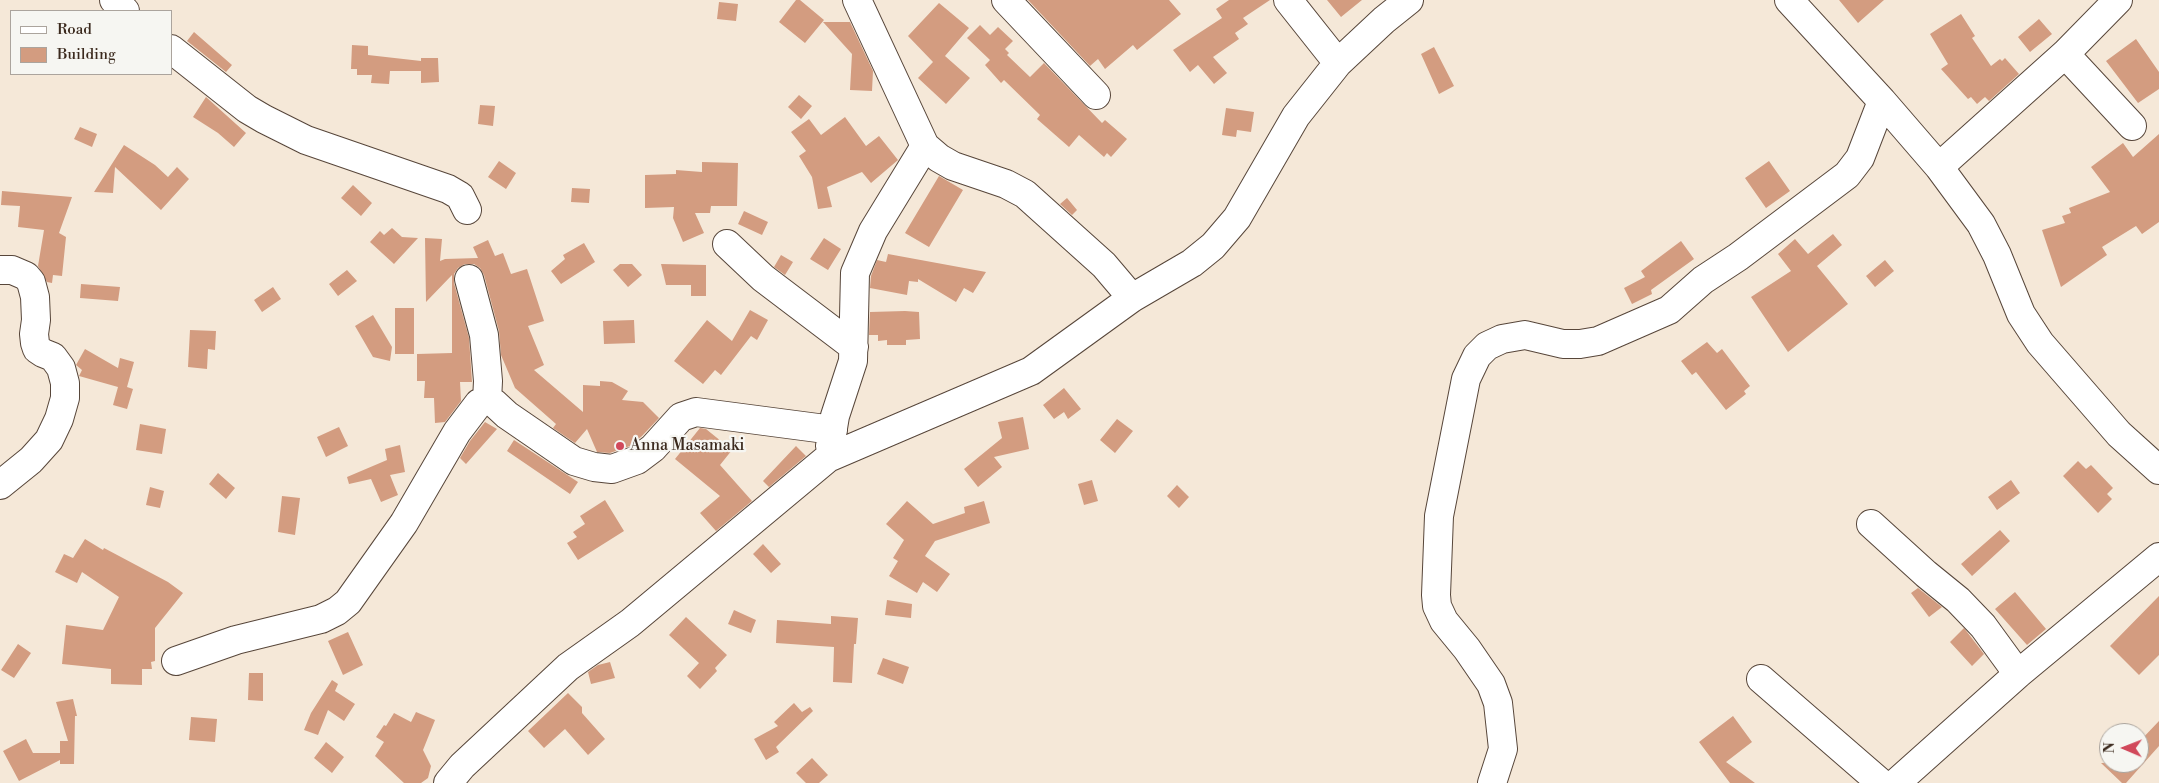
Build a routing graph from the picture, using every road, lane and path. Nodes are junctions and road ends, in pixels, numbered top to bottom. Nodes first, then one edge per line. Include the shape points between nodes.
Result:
1 (114, 0) edge
2 (857, 0) edge
3 (1006, 0) edge
4 (1288, 0) edge
5 (1409, 0) edge
6 (1788, 0) edge
7 (2118, 0) edge
8 (124, 10) edge
9 (172, 50) edge
10 (2065, 54) junction
11 (1338, 63) junction
12 (1096, 95) dead end
13 (1882, 101) junction
14 (2132, 126) dead end
15 (925, 146) junction
16 (1939, 167) junction
17 (467, 210) dead end
18 (727, 244) dead end
19 (0, 270) edge
20 (469, 279) dead end
21 (1132, 298) junction
22 (854, 347) junction
23 (487, 401) junction
24 (833, 430) junction
25 (828, 458) junction
26 (2159, 470) edge
27 (0, 485) edge
28 (1871, 524) dead end
29 (2159, 557) edge
30 (176, 661) dead end
31 (2018, 674) junction
32 (1761, 679) dead end
33 (448, 783) edge
34 (1492, 783) edge
35 (1881, 783) edge
36 (1896, 783) edge

1 - 8 street
2 - 15 street
3 - 12 street
4 - 11 street
5 - 11 street
6 - 13 street
7 - 10 street
9 - 17 street via 246,109 306,140 448,189 460,196
10 - 14 street
10 - 16 street
11 - 21 street via 1296,116 1238,218 1213,246 1192,263
13 - 16 street
13 - 34 street via 1860,158 1847,176 1703,280 1670,310 1598,341 1563,344 1525,335 1502,339 1487,346 1477,356 1466,379 1439,516 1436,595 1444,621 1491,684 1498,703 1503,749
15 - 21 street via 953,166 1025,194 1104,266
15 - 22 street via 873,231 855,272
16 - 26 street via 1981,224 2021,314 2040,343 2119,434
18 - 22 street via 764,278
19 - 27 street via 12,270 31,282 35,296 37,349 53,357 61,368 65,383 65,398 49,440 31,460
20 - 23 street via 484,336
21 - 25 street via 1031,371
22 - 24 street
23 - 24 street via 574,461 612,469 637,460 653,448 681,417 696,412
23 - 30 street via 479,403 457,432 404,523 348,602 321,619 236,640
24 - 25 street
25 - 33 street via 630,623 568,667
28 - 31 street via 1958,600 1983,626
29 - 31 street
31 - 36 street
32 - 35 street

